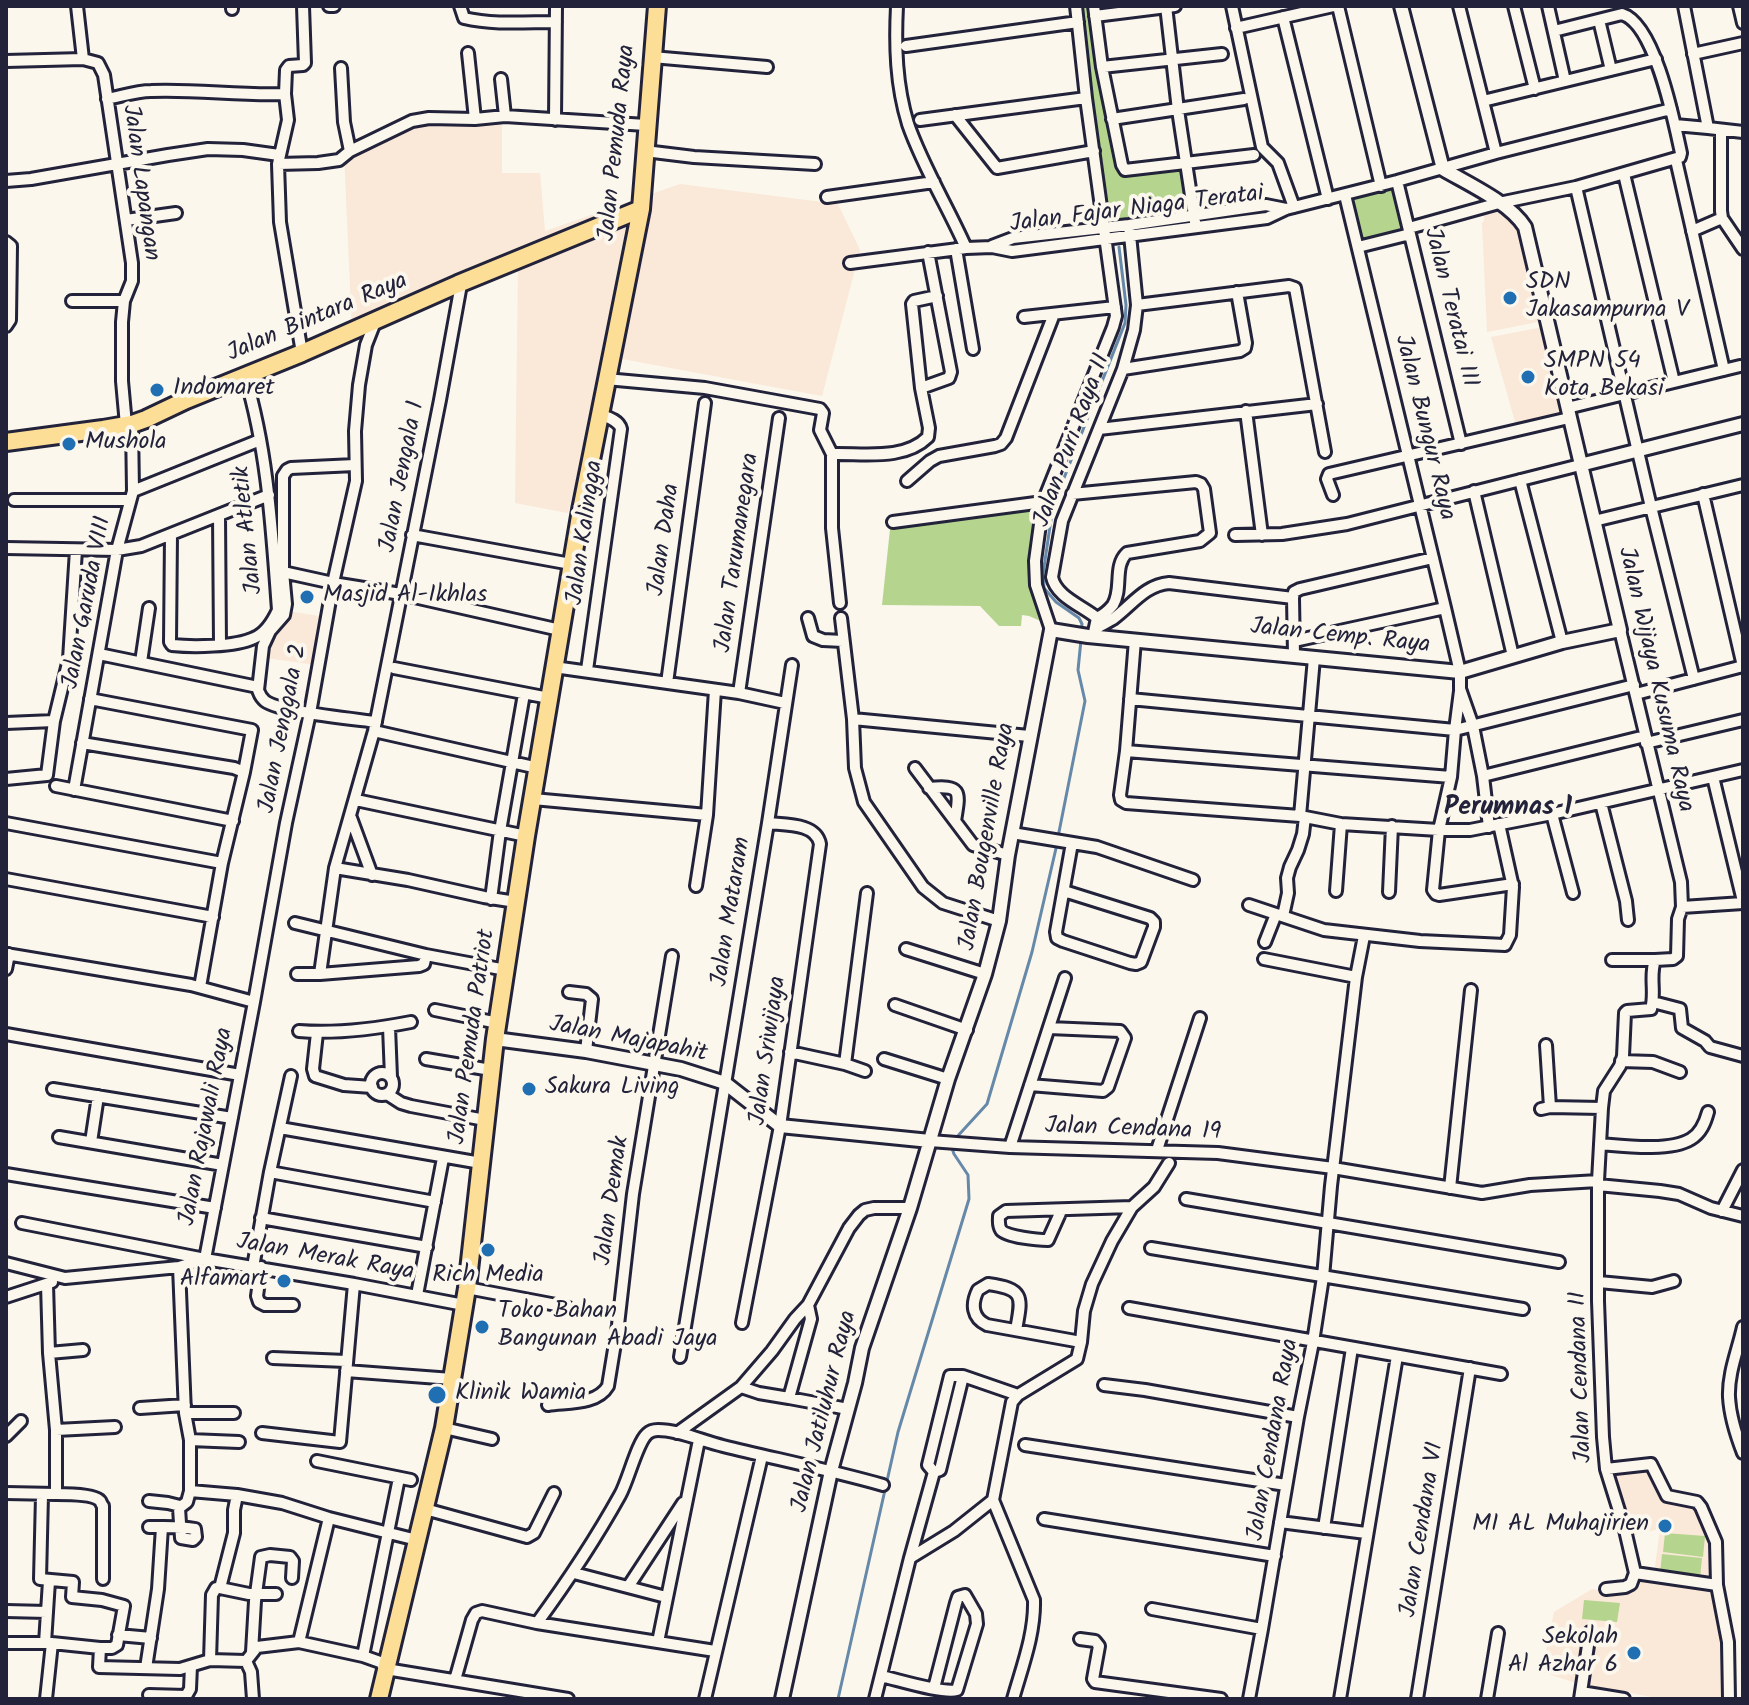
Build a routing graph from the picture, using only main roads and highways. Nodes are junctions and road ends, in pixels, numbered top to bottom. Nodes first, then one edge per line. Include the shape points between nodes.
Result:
1 (657, 6) edge
2 (641, 209) junction
3 (606, 379) joint
4 (6, 442) edge
5 (379, 1699) edge

1 - 2 main road, Jalan Pemuda Raya
2 - 3 main road, Jalan Pemuda Raya
2 - 4 main road, Jalan Bintara Raya via 129,424
3 - 5 main road, Jalan Pemuda Patriot via 526,836 444,1428

